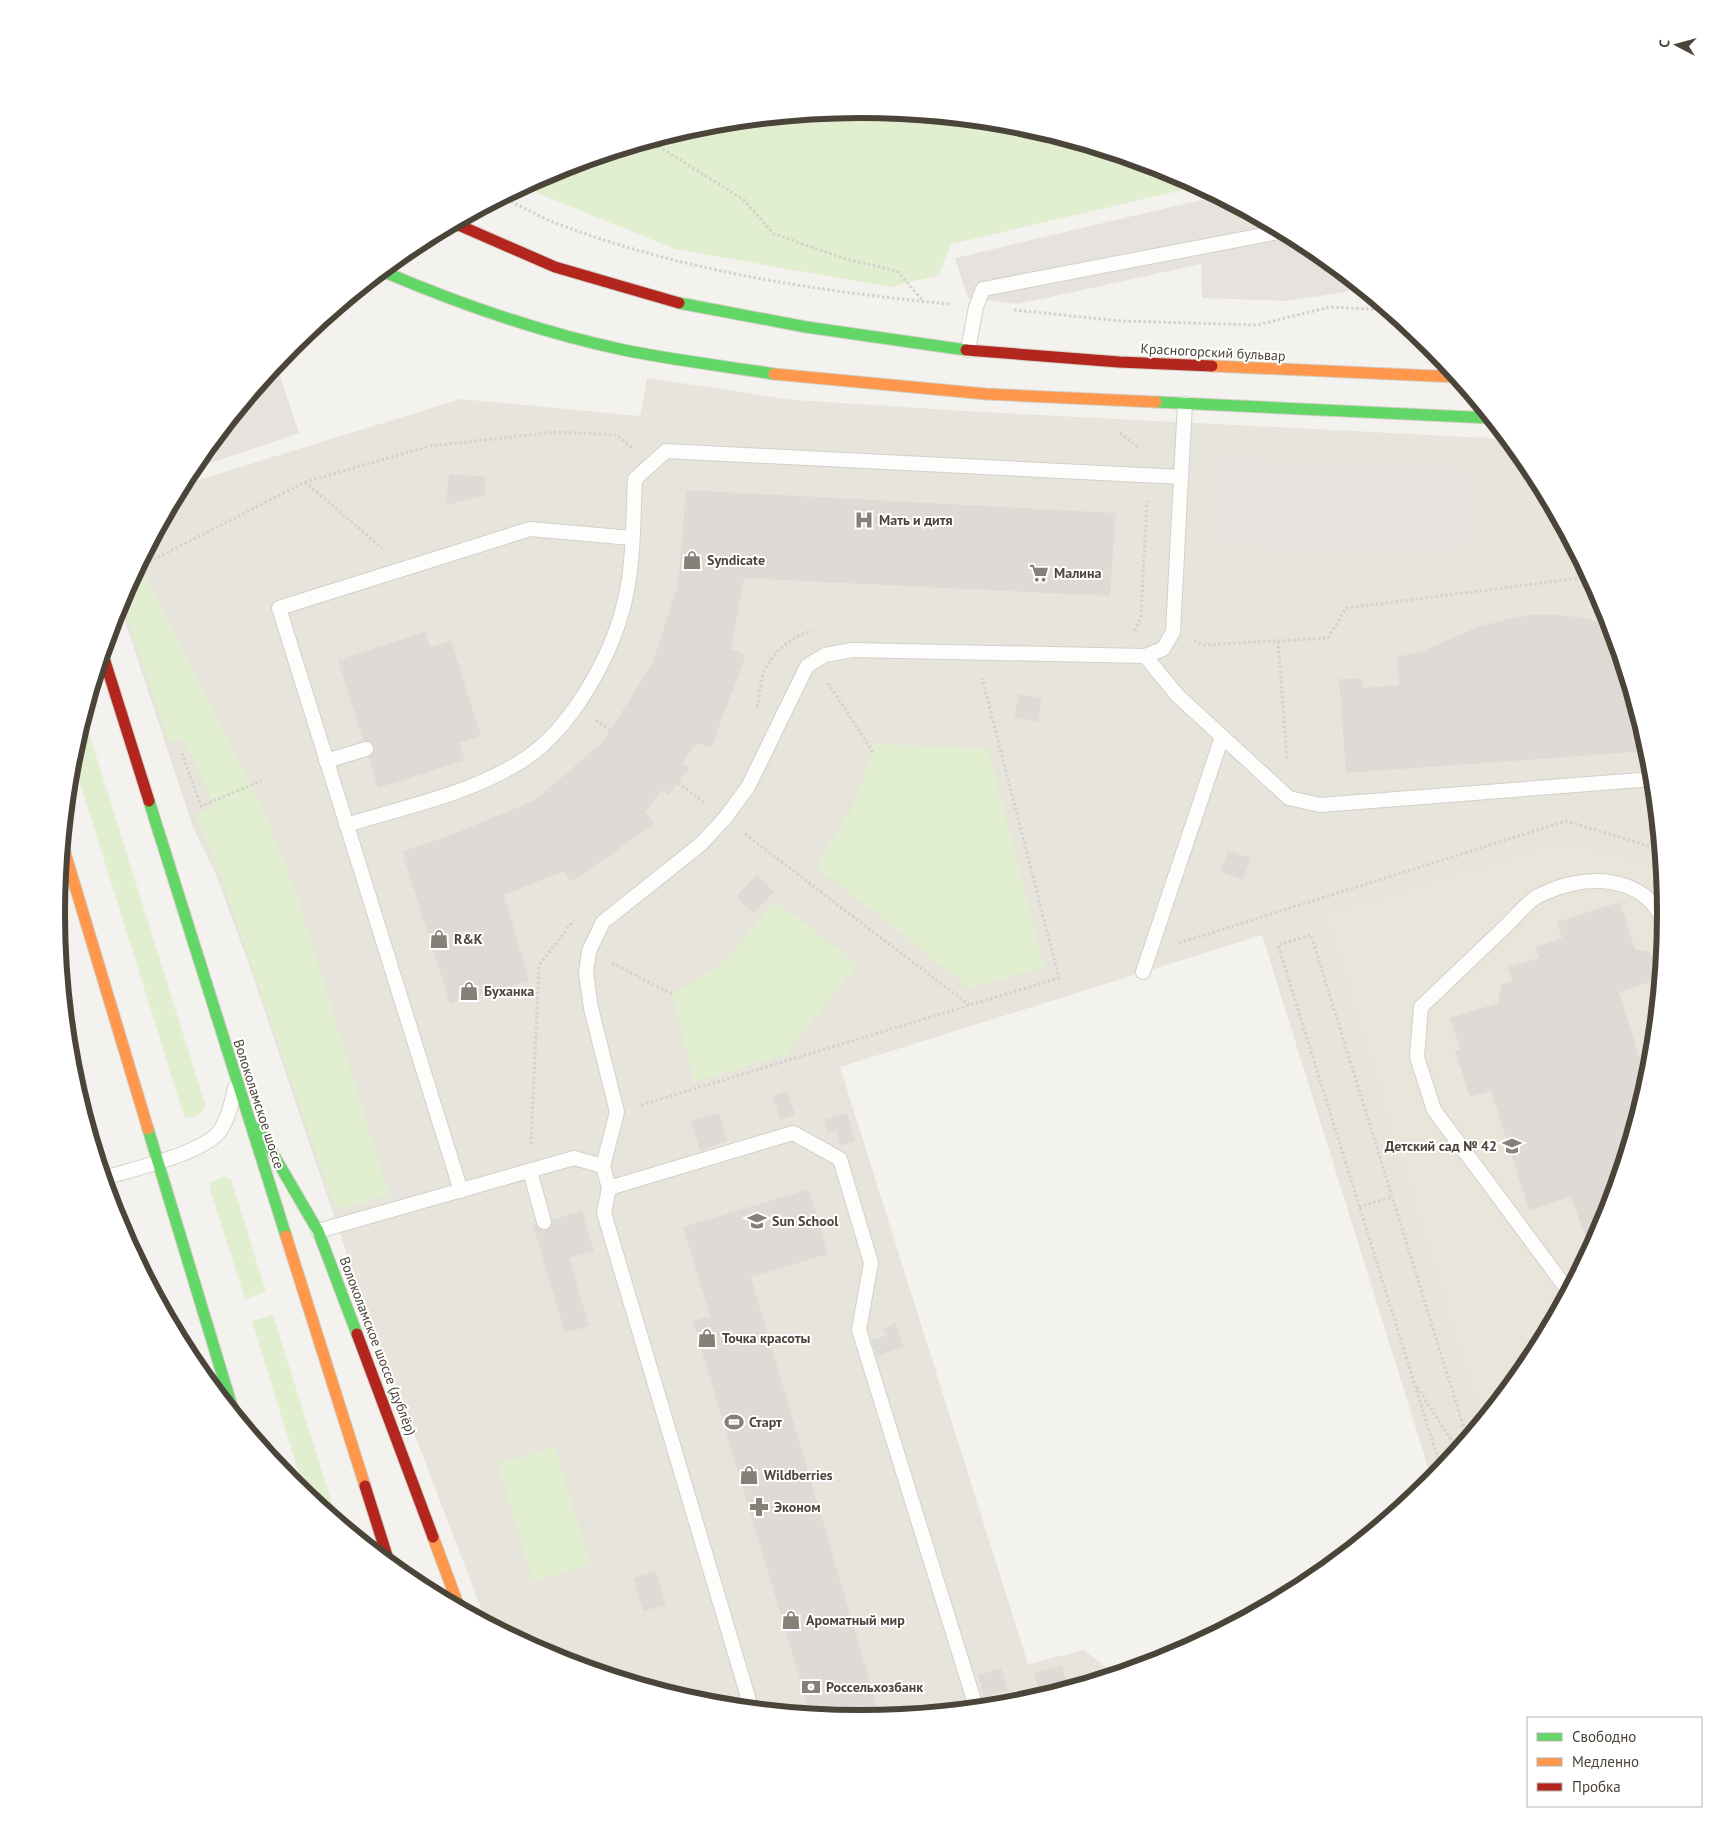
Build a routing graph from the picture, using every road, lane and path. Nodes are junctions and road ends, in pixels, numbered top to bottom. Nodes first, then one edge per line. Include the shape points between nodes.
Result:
1 (657, 145) edge
2 (509, 200) edge
3 (460, 226) edge
4 (1274, 234) edge
5 (388, 274) edge
6 (923, 301) junction
7 (976, 306) junction
8 (1380, 310) edge
9 (968, 350) junction
10 (1448, 377) edge
11 (1185, 404) junction
12 (1483, 418) edge
13 (1117, 430) dead end
14 (652, 464) junction
15 (1148, 476) junction
16 (1181, 478) junction
17 (304, 482) junction
18 (632, 538) junction
19 (149, 562) dead end
20 (405, 568) junction
21 (1582, 578) edge
22 (813, 631) dead end
23 (1172, 632) junction
24 (797, 635) junction
25 (1127, 637) dead end
26 (1278, 641) junction
27 (975, 652) junction
28 (1145, 656) junction
29 (814, 661) junction
30 (105, 665) edge
31 (754, 713) dead end
32 (1222, 737) junction
33 (366, 749) dead end
34 (873, 752) dead end
35 (182, 753) dead end
36 (326, 761) junction
37 (1645, 780) edge
38 (261, 781) dead end
39 (678, 782) dead end
40 (711, 796) dead end
41 (1289, 798) junction
42 (706, 804) junction
43 (700, 810) dead end
44 (725, 818) junction
45 (346, 825) junction
46 (1654, 847) edge
47 (67, 860) edge
48 (1657, 909) edge
49 (576, 919) dead end
50 (560, 936) junction
51 (589, 951) junction
52 (1150, 952) junction
53 (1143, 972) dead end
54 (672, 994) dead end
55 (969, 1005) junction
56 (237, 1083) junction
57 (245, 1108) junction
58 (617, 1112) junction
59 (158, 1162) junction
60 (603, 1166) junction
61 (530, 1171) junction
62 (110, 1176) edge
63 (610, 1188) junction
64 (461, 1191) junction
65 (1392, 1197) junction
66 (1359, 1207) junction
67 (544, 1222) dead end
68 (318, 1231) junction
69 (1565, 1285) edge
70 (1414, 1382) junction
71 (228, 1397) edge
72 (1465, 1431) edge
73 (1454, 1444) edge
74 (1438, 1460) edge
75 (386, 1552) edge
76 (457, 1599) edge
77 (974, 1701) edge
78 (749, 1702) edge

1 - 6 path via 744,200 774,234 846,259 898,271
2 - 6 path via 553,222 661,257 788,284
3 - 9 main road, Красногорский бульвар via 555,267 674,302
4 - 7 lane via 984,289
5 - 11 main road via 517,321 623,350 777,375 986,394
6 - 7 path
7 - 8 path via 1121,321 1257,325 1330,308
7 - 9 lane
9 - 10 main road, Красногорский бульвар via 1119,362
11 - 12 main road
11 - 16 lane
13 - 15 path via 1149,456
14 - 15 lane via 666,451
14 - 17 path via 617,435 556,432 430,446
14 - 18 lane via 635,479
15 - 16 lane
15 - 25 path via 1141,616 1134,632
16 - 23 lane
17 - 19 path
17 - 20 path
18 - 20 lane via 530,529
18 - 45 lane via 625,599 608,650 585,692 555,733 521,762 474,785
20 - 36 lane via 279,608
21 - 26 path via 1346,608 1328,638
22 - 24 path
23 - 26 path via 1203,645
23 - 28 lane via 1163,649
24 - 29 path
24 - 31 path via 777,651 764,673
26 - 41 path
27 - 28 lane
27 - 29 lane via 852,650 825,655
27 - 55 path via 1059,978
28 - 32 lane via 1178,696
29 - 34 path
29 - 44 lane via 799,680 748,787
30 - 56 main road, Волоколамское шоссе
32 - 41 lane
32 - 52 lane
33 - 36 lane
35 - 38 path via 201,806
36 - 45 lane
37 - 41 lane via 1320,805
39 - 42 path
40 - 42 path
42 - 43 path
42 - 44 path
44 - 51 lane via 701,844 604,922
44 - 55 path
45 - 64 lane
46 - 52 path via 1566,821
47 - 59 main road
48 - 69 lane via 1643,894 1606,880 1584,880 1539,895 1421,1007 1417,1056 1434,1110
49 - 50 path
50 - 51 path
50 - 61 path via 538,966
51 - 54 path
51 - 58 lane via 586,973 592,1008
52 - 53 lane
55 - 58 path
56 - 57 main road, Волоколамское шоссе
56 - 59 lane via 219,1132 204,1145
57 - 68 main road, Волоколамское шоссе (дублёр)
57 - 75 main road, Волоколамское шоссе
58 - 60 lane
59 - 62 lane
59 - 71 main road
60 - 61 lane via 574,1158
60 - 63 lane
61 - 64 lane
61 - 67 lane
63 - 77 lane via 793,1133 840,1159 871,1263 860,1330
63 - 78 lane via 604,1213
64 - 68 lane
65 - 66 path
65 - 66 path via 1311,934 1278,945
65 - 72 path
66 - 70 path
68 - 76 main road, Волоколамское шоссе (дублёр)
70 - 73 path
70 - 74 path

